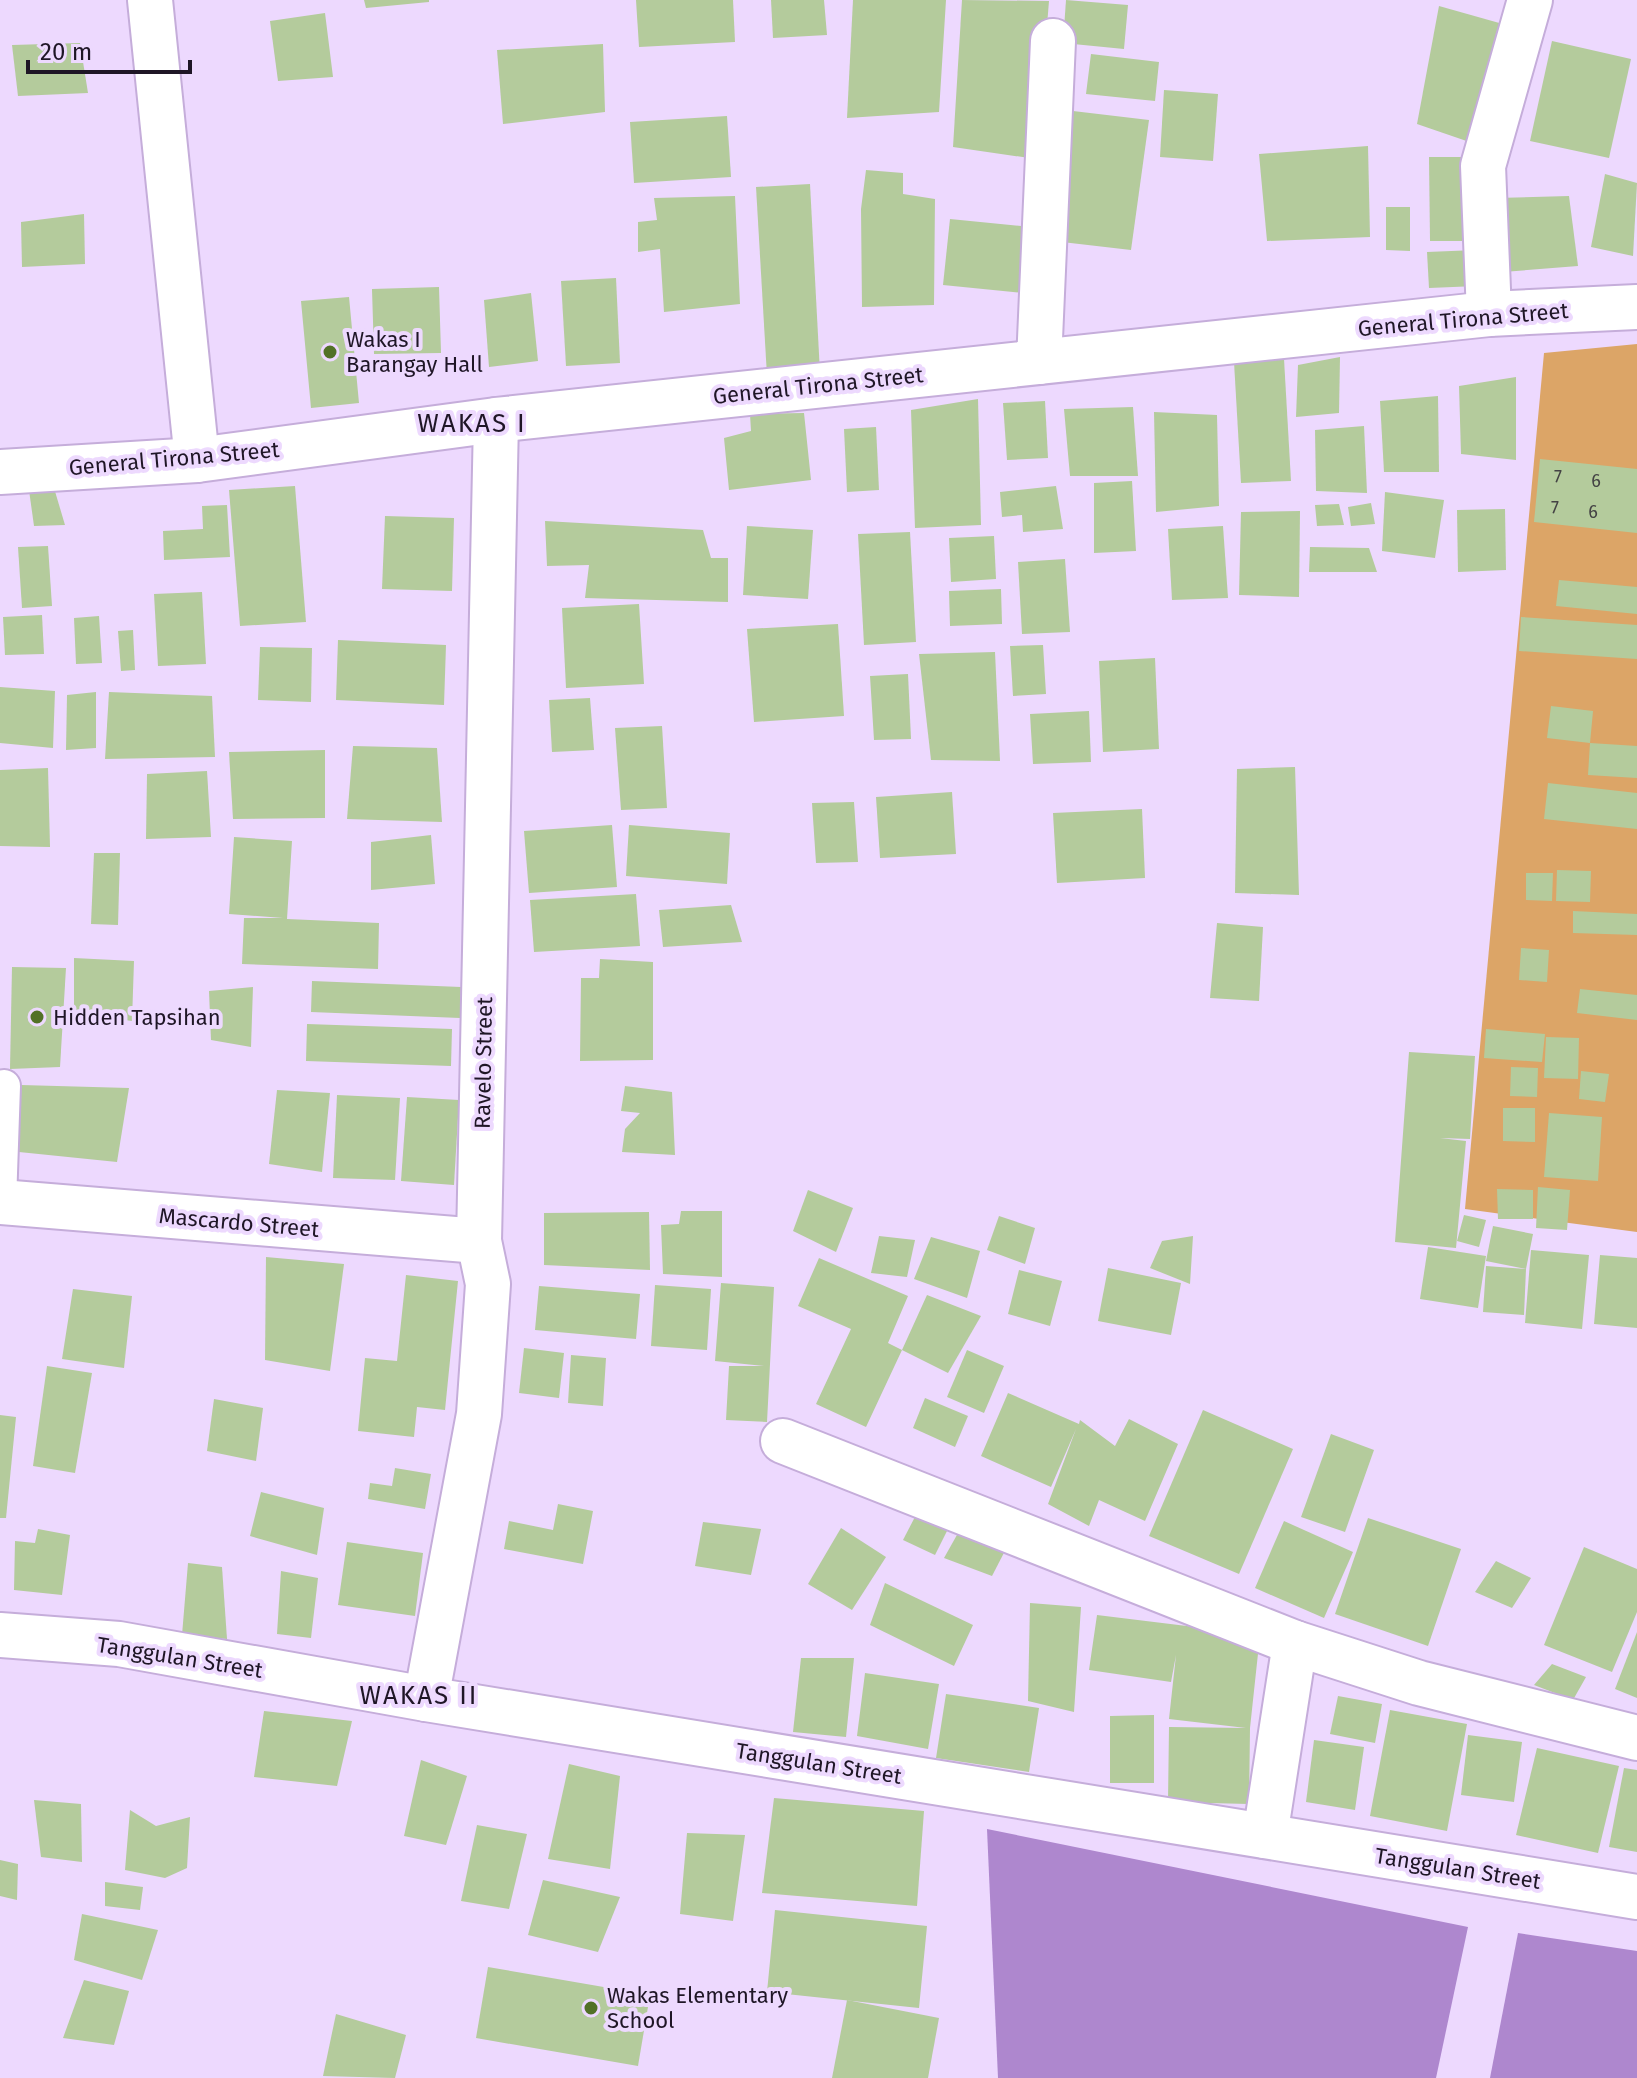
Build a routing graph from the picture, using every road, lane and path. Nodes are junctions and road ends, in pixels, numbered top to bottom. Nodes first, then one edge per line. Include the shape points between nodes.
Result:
1 (150, 0) edge
2 (1530, 0) edge
3 (1053, 41) dead end
4 (1637, 307) edge
5 (1489, 314) junction
6 (1039, 362) junction
7 (496, 420) junction
8 (197, 460) junction
9 (0, 472) edge
10 (4, 1086) dead end
11 (0, 1202) edge
12 (479, 1241) junction
13 (783, 1441) dead end
14 (0, 1635) edge
15 (1295, 1643) junction
16 (426, 1699) junction
17 (1637, 1738) edge
18 (1265, 1836) junction
19 (1637, 1897) edge

1 - 8 street
2 - 5 street via 1483,166
3 - 6 street
4 - 5 street, General Tirona Street
5 - 6 street, General Tirona Street
6 - 7 street, General Tirona Street
7 - 8 street, General Tirona Street
7 - 12 street, Ravelo Street
8 - 9 street, General Tirona Street
10 - 11 lane
11 - 12 street, Mascardo Street
12 - 16 street, Ravelo Street via 488,1284 479,1414
13 - 15 street
14 - 16 street, Tanggulan Street via 119,1644
15 - 17 street via 1419,1683
15 - 18 street
16 - 18 street, Tanggulan Street
18 - 19 street, Tanggulan Street

